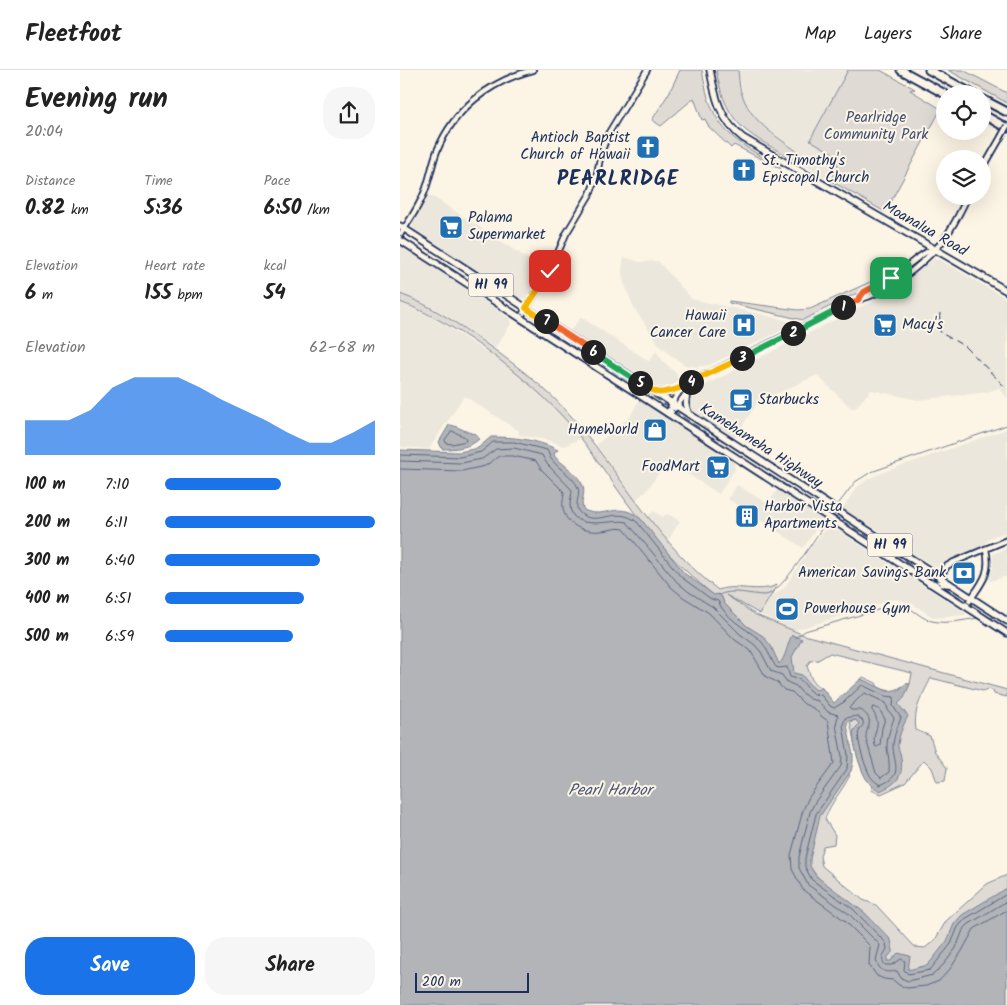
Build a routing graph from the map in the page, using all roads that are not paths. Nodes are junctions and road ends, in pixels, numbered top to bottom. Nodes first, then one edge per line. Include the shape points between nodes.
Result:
1 (533, 70) edge
2 (646, 70) edge
3 (710, 70) edge
4 (900, 70) edge
5 (929, 70) edge
6 (956, 85) edge
7 (936, 89) edge
8 (991, 104) edge
9 (1007, 112) edge
10 (991, 119) edge
11 (1007, 127) edge
12 (991, 154) edge
13 (963, 205) edge
14 (401, 230) edge
15 (400, 240) edge
16 (934, 249) junction
17 (1007, 291) edge
18 (526, 308) junction
19 (520, 318) junction
20 (685, 389) junction
21 (654, 391) junction
22 (674, 404) junction
23 (668, 414) junction
24 (689, 414) junction
25 (1007, 540) edge
26 (986, 549) junction
27 (940, 577) junction
28 (926, 581) junction
29 (953, 585) junction
30 (971, 598) junction
31 (966, 606) junction
32 (1007, 621) edge
33 (1007, 633) edge

1 - 14 street via 491,87 458,116 439,148 426,191
2 - 18 street via 604,142 590,194 566,234 550,271
3 - 16 main road, Moanalua Road via 718,106 737,133
4 - 7 highway
5 - 6 highway
8 - 9 highway
10 - 11 highway
11 - 12 street, bridge
13 - 16 street via 951,229
14 - 18 main road, Kamehameha Highway / HI 99
15 - 19 main road, Kamehameha Highway / HI 99
16 - 17 main road, Moanalua Road
16 - 20 street via 899,280 693,381
18 - 19 street
18 - 21 main road, Kamehameha Highway / HI 99
19 - 23 main road, Kamehameha Highway / HI 99
20 - 21 street via 666,393
20 - 22 street
20 - 24 street
21 - 22 main road, Kamehameha Highway / HI 99
22 - 23 street
22 - 24 main road, Kamehameha Highway / HI 99
23 - 28 main road, Kamehameha Highway / HI 99
24 - 27 main road, Kamehameha Highway / HI 99
25 - 26 street
26 - 27 street via 954,562
26 - 30 street via 988,571
27 - 28 main road
27 - 29 main road, Kamehameha Highway / HI 99
28 - 29 main road
28 - 31 main road, Kamehameha Highway / HI 99
29 - 30 main road, Kamehameha Highway / HI 99
30 - 31 street
30 - 32 main road, Kamehameha Highway / HI 99
31 - 33 main road, Kamehameha Highway / HI 99

